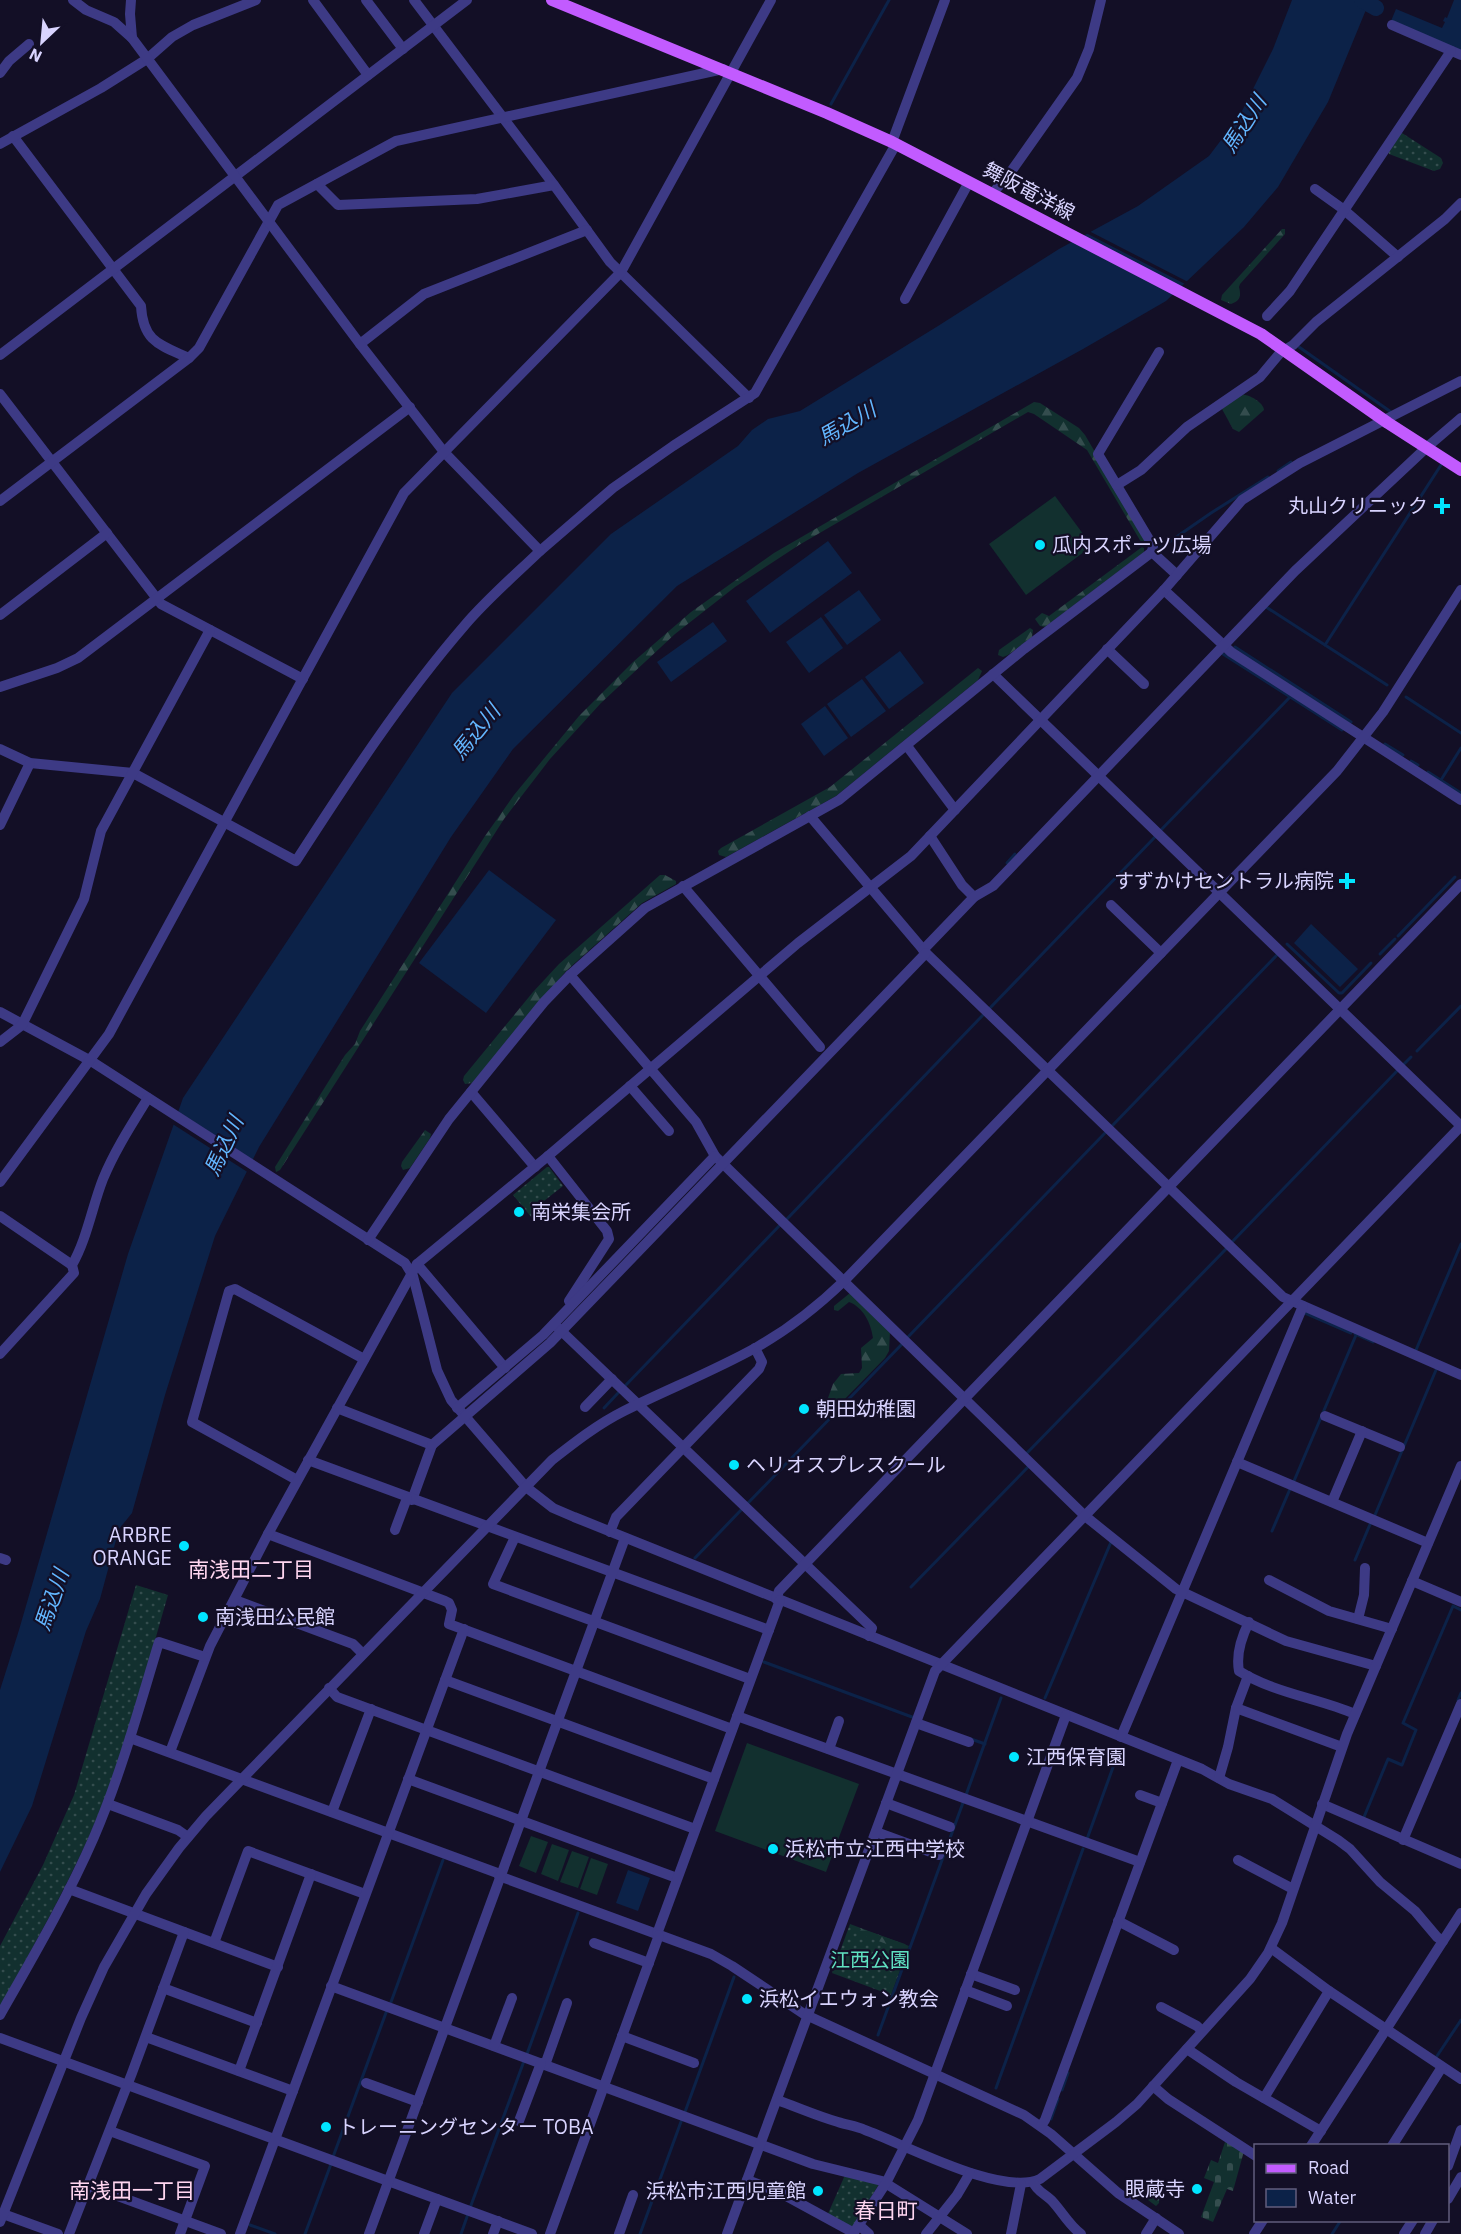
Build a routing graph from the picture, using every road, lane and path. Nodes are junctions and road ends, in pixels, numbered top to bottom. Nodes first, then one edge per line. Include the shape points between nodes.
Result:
1 (73, 0) edge
2 (131, 0) edge
3 (256, 0) edge
4 (313, 0) edge
5 (366, 0) edge
6 (414, 0) edge
7 (467, 0) edge
8 (552, 0) edge
9 (771, 0) edge
10 (945, 0) edge
11 (1101, 0) edge
12 (580, 5) edge
13 (1392, 25) dead end
14 (433, 26) junction
15 (132, 38) junction
16 (29, 44) dead end
17 (403, 49) junction
18 (1456, 53) edge
19 (147, 59) junction
20 (728, 71) junction
21 (0, 72) edge
22 (368, 75) junction
23 (503, 118) junction
24 (13, 136) junction
25 (0, 143) edge
26 (894, 143) junction
27 (236, 176) junction
28 (969, 182) junction
29 (317, 184) junction
30 (554, 185) junction
31 (1315, 189) dead end
32 (992, 194) junction
33 (1461, 203) edge
34 (1343, 209) junction
35 (270, 222) junction
36 (587, 230) junction
37 (1398, 257) junction
38 (114, 269) junction
39 (621, 272) junction
40 (905, 300) dead end
41 (1267, 316) dead end
42 (360, 344) junction
43 (1285, 350) junction
44 (1159, 352) dead end
45 (0, 355) edge
46 (189, 358) junction
47 (1461, 381) edge
48 (0, 394) edge
49 (749, 398) junction
50 (410, 407) junction
51 (1461, 418) edge
52 (1385, 421) junction
53 (1426, 448) junction
54 (444, 452) junction
55 (52, 461) junction
56 (1461, 470) edge
57 (1117, 485) junction
58 (0, 501) edge
59 (107, 533) junction
60 (540, 551) junction
61 (1152, 552) junction
62 (1177, 575) junction
63 (1164, 590) junction
64 (1461, 590) edge
65 (157, 597) junction
66 (0, 615) edge
67 (210, 630) junction
68 (1223, 646) junction
69 (1107, 649) junction
70 (993, 674) junction
71 (303, 679) junction
72 (1144, 684) dead end
73 (0, 687) edge
74 (1039, 720) junction
75 (1364, 738) junction
76 (907, 746) junction
77 (0, 749) edge
78 (30, 763) junction
79 (133, 773) junction
80 (1098, 777) junction
81 (1461, 800) edge
82 (955, 810) junction
83 (810, 816) junction
84 (226, 823) junction
85 (0, 825) edge
86 (930, 836) junction
87 (1461, 884) edge
88 (683, 886) junction
89 (870, 888) junction
90 (1220, 892) junction
91 (974, 897) junction
92 (1111, 905) dead end
93 (924, 952) junction
94 (1161, 952) junction
95 (570, 975) junction
96 (759, 976) junction
97 (1340, 1009) junction
98 (0, 1012) edge
99 (22, 1025) junction
100 (0, 1042) edge
101 (820, 1047) dead end
102 (91, 1061) junction
103 (650, 1069) junction
104 (1047, 1070) junction
105 (630, 1086) junction
106 (471, 1092) junction
107 (148, 1098) junction
108 (1461, 1126) edge
109 (669, 1131) dead end
110 (548, 1156) junction
111 (719, 1160) junction
112 (535, 1167) junction
113 (0, 1182) edge
114 (1168, 1187) junction
115 (0, 1216) edge
116 (368, 1240) junction
117 (72, 1265) junction
118 (414, 1268) junction
119 (845, 1280) junction
120 (1292, 1301) junction
121 (1304, 1306) junction
122 (569, 1308) junction
123 (558, 1327) junction
124 (4, 1342) edge
125 (755, 1348) junction
126 (0, 1354) edge
127 (364, 1359) junction
128 (505, 1368) junction
129 (1461, 1375) edge
130 (612, 1379) junction
131 (965, 1398) junction
132 (638, 1404) junction
133 (585, 1407) dead end
134 (337, 1408) junction
135 (461, 1413) junction
136 (1325, 1416) dead end
137 (1362, 1431) junction
138 (432, 1445) junction
139 (683, 1448) junction
140 (1400, 1448) dead end
141 (308, 1460) junction
142 (1238, 1462) junction
143 (1461, 1466) edge
144 (297, 1480) junction
145 (525, 1486) junction
146 (410, 1499) junction
147 (1332, 1502) junction
148 (1085, 1515) junction
149 (485, 1527) junction
150 (395, 1530) dead end
151 (610, 1532) junction
152 (268, 1534) junction
153 (515, 1537) junction
154 (625, 1538) junction
155 (1428, 1543) junction
156 (805, 1564) junction
157 (1365, 1568) dead end
158 (611, 1572) junction
159 (1269, 1580) dead end
160 (1412, 1581) junction
161 (422, 1592) junction
162 (1182, 1592) junction
163 (778, 1599) junction
164 (235, 1600) junction
165 (1461, 1602) edge
166 (1358, 1619) junction
167 (593, 1621) junction
168 (1249, 1622) junction
169 (464, 1629) junction
170 (1392, 1629) junction
171 (769, 1630) junction
172 (869, 1636) junction
173 (362, 1653) junction
174 (205, 1656) junction
175 (941, 1665) junction
176 (1376, 1666) junction
177 (575, 1671) junction
178 (1248, 1676) junction
179 (750, 1679) junction
180 (445, 1680) junction
181 (328, 1688) junction
182 (1461, 1704) edge
183 (1236, 1708) junction
184 (371, 1709) junction
185 (1355, 1714) junction
186 (1066, 1715) junction
187 (737, 1716) junction
188 (556, 1721) junction
189 (839, 1721) dead end
190 (916, 1723) junction
191 (730, 1728) junction
192 (427, 1730) junction
193 (1121, 1737) junction
194 (130, 1738) junction
195 (969, 1742) dead end
196 (1342, 1747) junction
197 (829, 1749) junction
198 (170, 1752) junction
199 (1178, 1760) junction
200 (538, 1771) junction
201 (897, 1773) junction
202 (241, 1778) junction
203 (1219, 1778) junction
204 (408, 1779) junction
205 (712, 1779) junction
206 (1140, 1795) dead end
207 (886, 1803) junction
208 (1161, 1803) junction
209 (108, 1804) junction
210 (1322, 1804) junction
211 (332, 1812) junction
212 (520, 1820) junction
213 (1028, 1821) junction
214 (1315, 1825) junction
215 (950, 1827) dead end
216 (694, 1829) junction
217 (876, 1832) junction
218 (387, 1833) junction
219 (188, 1837) junction
220 (1403, 1840) junction
221 (939, 1855) dead end
222 (1238, 1860) dead end
223 (1140, 1862) junction
224 (1461, 1864) edge
225 (312, 1874) junction
226 (500, 1875) junction
227 (677, 1878) junction
228 (69, 1889) junction
229 (1293, 1889) junction
230 (365, 1894) junction
231 (1461, 1913) edge
232 (134, 1914) junction
233 (1118, 1921) junction
234 (184, 1932) junction
235 (658, 1934) junction
236 (1443, 1941) junction
237 (214, 1943) junction
238 (594, 1943) dead end
239 (1271, 1948) junction
240 (1174, 1950) dead end
241 (649, 1964) junction
242 (278, 1966) junction
243 (971, 1974) junction
244 (331, 1986) junction
245 (164, 1988) junction
246 (965, 1990) junction
247 (1015, 1990) dead end
248 (1329, 1991) junction
249 (512, 1998) dead end
250 (567, 2003) dead end
251 (1007, 2006) dead end
252 (1161, 2007) dead end
253 (0, 2015) edge
254 (808, 2016) junction
255 (257, 2023) junction
256 (445, 2028) junction
257 (1386, 2029) junction
258 (1202, 2031) junction
259 (622, 2036) junction
260 (146, 2037) junction
261 (0, 2038) edge
262 (494, 2046) junction
263 (1187, 2049) junction
264 (64, 2062) junction
265 (694, 2063) dead end
266 (543, 2064) junction
267 (1442, 2067) junction
268 (239, 2071) junction
269 (935, 2074) junction
270 (1461, 2079) edge
271 (366, 2083) dead end
272 (128, 2085) junction
273 (604, 2086) junction
274 (1153, 2086) junction
275 (292, 2091) junction
276 (1264, 2098) junction
277 (777, 2100) junction
278 (418, 2102) junction
279 (519, 2121) dead end
280 (1041, 2126) junction
281 (1461, 2130) edge
282 (110, 2131) junction
283 (1321, 2131) junction
284 (275, 2139) junction
285 (760, 2144) junction
286 (1312, 2144) edge
287 (1393, 2144) edge
288 (905, 2148) junction
289 (1073, 2154) junction
290 (1254, 2155) edge
291 (1449, 2163) edge
292 (970, 2173) junction
293 (1461, 2177) edge
294 (747, 2180) junction
295 (389, 2181) junction
296 (1033, 2182) junction
297 (886, 2183) junction
298 (1021, 2184) junction
299 (88, 2185) junction
300 (633, 2195) dead end
301 (1449, 2197) edge
302 (437, 2199) junction
303 (939, 2217) junction
304 (2, 2218) edge
305 (1156, 2218) junction
306 (184, 2221) junction
307 (498, 2222) junction
308 (855, 2231) edge
309 (58, 2234) edge
310 (69, 2234) edge
311 (180, 2234) edge
312 (220, 2234) edge
313 (240, 2234) edge
314 (369, 2234) edge
315 (424, 2234) edge
316 (493, 2234) edge
317 (532, 2234) edge
318 (549, 2234) edge
319 (619, 2234) edge
320 (727, 2234) edge
321 (869, 2234) edge
322 (926, 2234) edge
323 (967, 2234) edge
324 (1011, 2234) edge
325 (1082, 2234) edge
326 (1146, 2234) edge
327 (1179, 2234) edge

1 - 15 street via 114,22
2 - 15 street
3 - 19 street via 193,25
4 - 22 street
5 - 17 street
6 - 14 street
7 - 14 street
8 - 12 main road, 舞阪竜洋線
9 - 20 street
10 - 26 street
11 - 32 street via 1077,78
12 - 20 main road, 舞阪竜洋線
13 - 18 street
14 - 17 street
14 - 23 street
15 - 19 street
16 - 21 street
17 - 22 street
18 - 34 street
19 - 24 street
19 - 27 street
20 - 23 street
20 - 26 main road, 舞阪竜洋線
20 - 39 street
22 - 27 street
23 - 29 street via 396,141
23 - 30 street
24 - 25 street
24 - 38 street
26 - 28 main road, 舞阪竜洋線
26 - 49 street
27 - 35 street
27 - 38 street
28 - 32 main road, 舞阪竜洋線
28 - 40 street
29 - 30 street via 338,205 477,199
29 - 35 street via 278,206
30 - 36 street
31 - 34 street
32 - 43 main road, 舞阪竜洋線
33 - 37 street
34 - 37 street
34 - 41 street via 1290,291
35 - 42 street
35 - 46 street via 199,348
36 - 39 street
36 - 42 street via 423,294
37 - 43 street
38 - 45 street
38 - 46 street via 141,306 145,329 152,340
39 - 49 street
39 - 54 street
42 - 50 street
43 - 52 main road, 舞阪竜洋線
43 - 57 street via 1260,377 1187,428 1141,470
44 - 57 street via 1098,454
46 - 55 street
47 - 52 street
48 - 55 street
49 - 60 street via 613,489
50 - 54 street
50 - 65 street
51 - 53 street
52 - 53 main road, 舞阪竜洋線
52 - 62 street via 1300,463 1242,500
53 - 56 main road, 舞阪竜洋線
53 - 68 street via 1295,571
54 - 60 street
54 - 71 street via 404,493
55 - 58 street
55 - 59 street
57 - 61 street via 1153,546
59 - 65 street
59 - 66 street
60 - 84 street via 466,623 423,675 378,735 296,861
61 - 62 street
61 - 70 street
62 - 63 street
63 - 68 street
63 - 69 street
64 - 75 street
65 - 67 street
65 - 73 street via 78,658
67 - 71 street
67 - 79 street
68 - 75 street
68 - 80 street
69 - 72 street
69 - 74 street
70 - 74 street
70 - 76 street
71 - 84 street
74 - 80 street
74 - 82 street
75 - 81 street
75 - 90 street via 1329,780
76 - 82 street
76 - 83 street via 838,800
77 - 78 street
78 - 79 street
78 - 85 street
79 - 84 street
79 - 99 street via 101,831 84,899
80 - 90 street
80 - 91 street via 993,885
82 - 86 street
83 - 88 street
83 - 89 street
84 - 102 street via 110,1034
86 - 89 street
86 - 91 street
87 - 97 street
88 - 95 street via 645,908
88 - 96 street
89 - 93 street
89 - 96 street
90 - 94 street
90 - 97 street
91 - 93 street
92 - 94 street
93 - 104 street
93 - 111 street
94 - 104 street
95 - 103 street
95 - 106 street
96 - 101 street
96 - 103 street
97 - 108 street
97 - 114 street
98 - 99 street
99 - 100 street
99 - 102 street
102 - 107 street
102 - 113 street
103 - 105 street
103 - 111 street via 696,1122
104 - 114 street
104 - 119 street
105 - 109 street
105 - 110 street
106 - 112 street
106 - 116 street
107 - 116 street
107 - 117 street via 104,1177
108 - 120 street
110 - 112 street
110 - 122 street via 607,1231 609,1239 566,1305
111 - 119 street
111 - 122 street
111 - 123 street
112 - 118 street
114 - 120 street via 1283,1297
114 - 131 street
115 - 117 street
116 - 118 street
117 - 124 street via 74,1273
118 - 127 street
118 - 128 street
118 - 135 street via 437,1370
119 - 125 street via 807,1314
119 - 131 street
120 - 121 street
120 - 148 street
121 - 129 street
121 - 142 street
122 - 123 street
123 - 128 street
123 - 130 street
123 - 135 street
124 - 126 street
125 - 132 street
125 - 139 street via 762,1362 759,1369
127 - 134 street
127 - 144 street via 235,1288 229,1291 192,1422
128 - 135 street
130 - 132 street
130 - 133 street
131 - 148 street
131 - 156 street
132 - 139 street
132 - 145 street via 575,1443
134 - 138 street
134 - 141 street
135 - 138 street
135 - 145 street
136 - 137 street
137 - 140 street
137 - 147 street
138 - 146 street
139 - 151 street via 616,1517
139 - 156 street
141 - 144 street
141 - 146 street
142 - 147 street
142 - 162 street
143 - 155 street
144 - 152 street
145 - 149 street
145 - 151 street via 553,1508
146 - 149 street
146 - 150 street
147 - 155 street
148 - 162 street
148 - 175 street
149 - 153 street
149 - 161 street
151 - 154 street
152 - 161 street
152 - 164 street
153 - 158 street
153 - 167 street via 493,1584
154 - 158 street
154 - 163 street
155 - 160 street
156 - 163 street via 779,1591
156 - 172 street via 872,1628
157 - 166 street
158 - 167 street
158 - 171 street
159 - 166 street via 1322,1608
160 - 165 street
160 - 170 street
161 - 169 street via 448,1603 452,1610 449,1624
161 - 173 street
162 - 168 street
162 - 193 street
163 - 171 street
163 - 172 street
164 - 173 street via 353,1644
164 - 174 street
166 - 170 street
167 - 177 street
167 - 179 street
168 - 176 street via 1297,1645
168 - 178 street via 1237,1664 1239,1671
169 - 177 street
169 - 180 street
170 - 176 street
171 - 179 street
172 - 175 street
173 - 181 street
174 - 194 street via 159,1642
174 - 198 street
175 - 186 street
175 - 190 street via 935,1671
176 - 185 street
177 - 188 street
177 - 191 street
178 - 183 street
178 - 185 street
179 - 187 street
180 - 188 street
180 - 192 street
181 - 184 street via 338,1697
181 - 202 street
182 - 220 street
183 - 196 street
183 - 203 street
184 - 192 street
184 - 211 street
185 - 196 street
186 - 193 street
186 - 213 street
187 - 191 street
187 - 197 street
188 - 200 street
188 - 205 street
189 - 197 street
190 - 195 street
190 - 201 street
191 - 205 street
192 - 200 street
192 - 204 street
193 - 199 street
194 - 198 street
194 - 209 street
196 - 210 street
197 - 201 street
198 - 202 street
199 - 203 street
199 - 208 street
200 - 212 street
200 - 216 street
201 - 207 street
201 - 213 street
202 - 211 street
202 - 219 street
203 - 214 street via 1272,1798
204 - 212 street
204 - 218 street
205 - 216 street
206 - 208 street
207 - 215 street
207 - 217 street
208 - 223 street
209 - 219 street
209 - 228 street
210 - 214 street
210 - 220 street
211 - 218 street
212 - 226 street
212 - 227 street
213 - 223 street
213 - 243 street
214 - 229 street
214 - 236 street via 1350,1849
216 - 227 street
217 - 221 street
217 - 254 street
218 - 226 street
218 - 230 street
219 - 232 street
220 - 224 street
222 - 229 street
223 - 233 street
225 - 230 street
225 - 237 street via 248,1851
225 - 242 street
226 - 235 street
226 - 256 street
227 - 235 street
228 - 232 street
228 - 253 street
229 - 239 street
230 - 244 street
231 - 236 street
232 - 234 street
232 - 264 street via 98,1979
233 - 240 street
233 - 280 street
234 - 237 street
234 - 245 street
235 - 241 street
235 - 254 street via 725,1961
236 - 257 street
237 - 242 street
238 - 241 street
239 - 248 street
239 - 258 street via 1250,1979
241 - 259 street
242 - 255 street
243 - 246 street
243 - 247 street
244 - 256 street
244 - 275 street
245 - 255 street
245 - 260 street
246 - 251 street
246 - 269 street
248 - 257 street
248 - 276 street
249 - 262 street
250 - 266 street
252 - 258 street
254 - 269 street
254 - 277 street
255 - 268 street
256 - 262 street
256 - 278 street
257 - 267 street
257 - 283 street
258 - 263 street
259 - 265 street
259 - 273 street
260 - 268 street
260 - 272 street
261 - 264 street
262 - 266 street
263 - 274 street
263 - 276 street
264 - 272 street
264 - 304 street
266 - 273 street
266 - 279 street
267 - 270 street
267 - 287 street
268 - 275 street
269 - 280 street
269 - 288 street
271 - 278 street
272 - 282 street
272 - 284 street
273 - 285 street
273 - 318 street
274 - 289 street via 1123,2116
274 - 290 street
275 - 284 street
276 - 283 street
277 - 285 street
277 - 288 street via 864,2129
278 - 295 street
280 - 289 street
281 - 291 street
282 - 299 street
282 - 306 street via 205,2166
283 - 286 street
284 - 295 street
284 - 313 street
285 - 294 street
285 - 297 street
288 - 292 street
288 - 297 street
289 - 296 street
289 - 305 street
292 - 298 street
292 - 303 street
293 - 301 street
294 - 308 street
294 - 320 street
295 - 302 street
295 - 314 street
296 - 298 street
296 - 325 street
297 - 303 street
297 - 308 street
298 - 324 street
299 - 306 street
299 - 310 street
300 - 319 street
302 - 307 street
302 - 315 street
303 - 322 street
303 - 323 street
304 - 309 street
305 - 326 street
305 - 327 street
306 - 311 street
306 - 312 street
307 - 316 street
307 - 317 street
308 - 321 street

